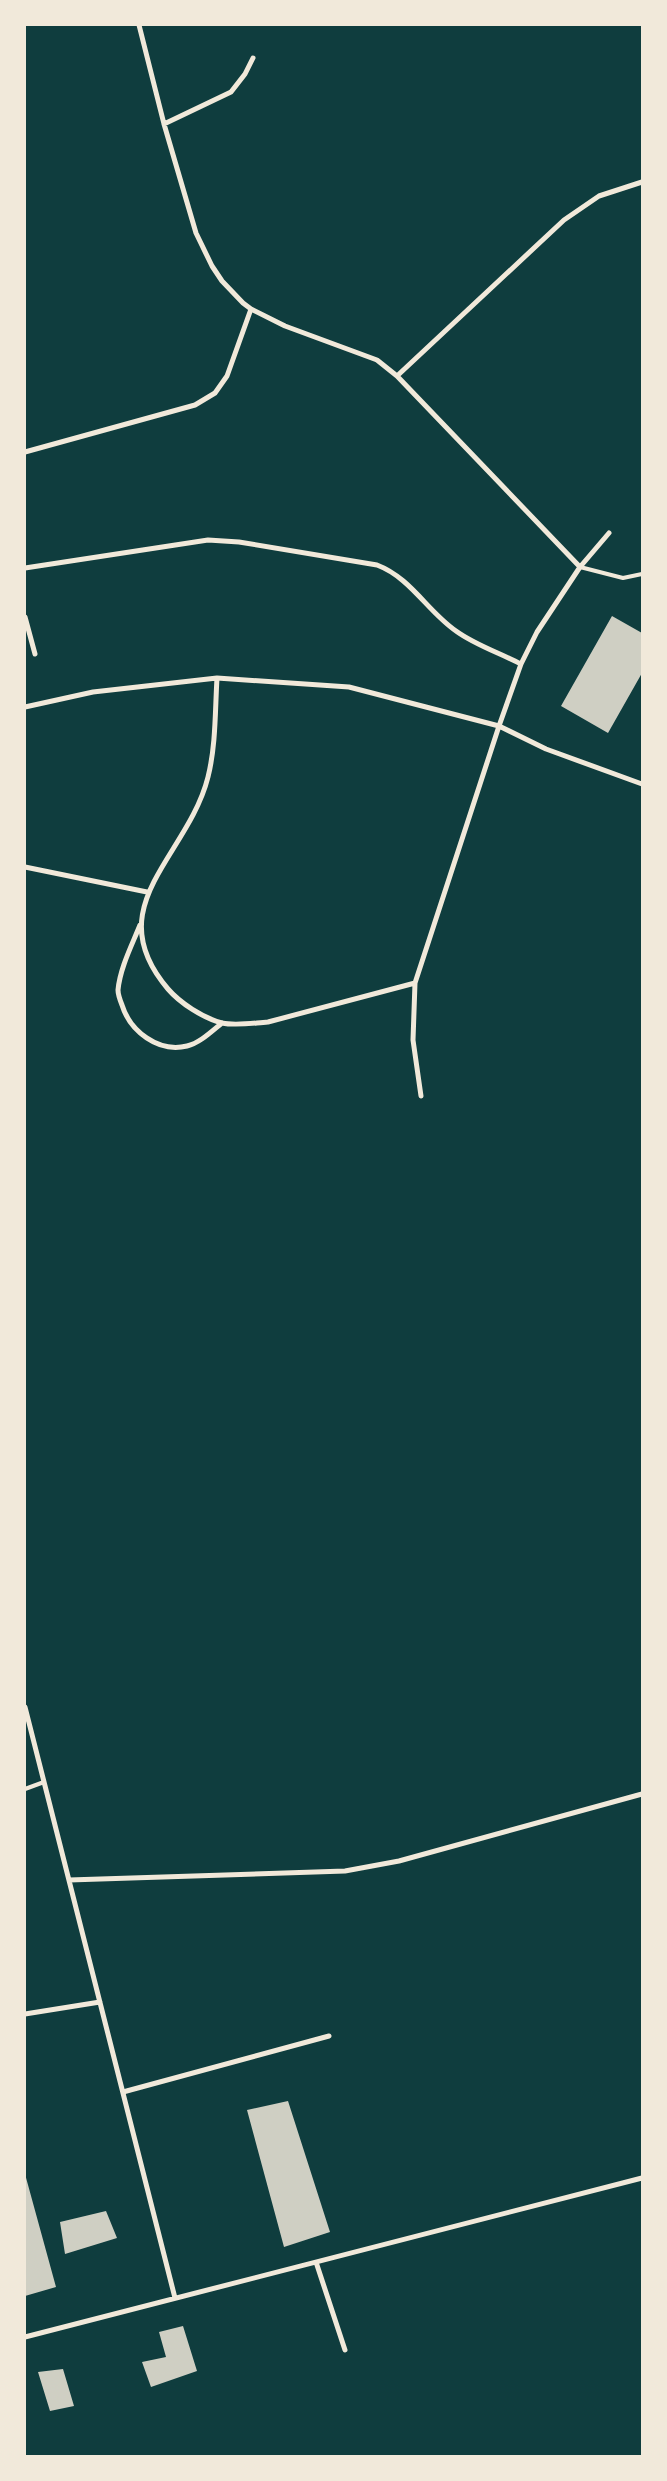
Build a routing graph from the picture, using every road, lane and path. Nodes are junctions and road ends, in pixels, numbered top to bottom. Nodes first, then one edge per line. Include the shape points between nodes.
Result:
1 (139, 25) edge
2 (253, 58) dead end
3 (164, 124) junction
4 (642, 182) edge
5 (251, 309) junction
6 (397, 376) junction
7 (25, 452) edge
8 (609, 533) dead end
9 (580, 567) junction
10 (25, 568) edge
11 (642, 574) edge
12 (25, 617) edge
13 (35, 654) dead end
14 (521, 664) junction
15 (217, 678) junction
16 (25, 707) edge
17 (499, 726) junction
18 (642, 784) edge
19 (25, 867) edge
20 (148, 892) junction
21 (140, 923) junction
22 (415, 983) junction
23 (222, 1023) junction
24 (421, 1096) dead end
25 (25, 1707) edge
26 (44, 1782) junction
27 (25, 1789) edge
28 (642, 1794) edge
29 (69, 1880) junction
30 (100, 2002) junction
31 (25, 2014) edge
32 (329, 2036) dead end
33 (123, 2092) junction
34 (642, 2178) edge
35 (316, 2262) junction
36 (175, 2298) junction
37 (25, 2337) edge
38 (345, 2350) dead end

1 - 3 street
2 - 3 street via 231,92
3 - 5 street via 196,233 212,266 234,295
4 - 6 street via 599,196 564,220
5 - 6 street via 285,326 377,360
5 - 7 street via 227,376 215,393 194,405
6 - 9 street
8 - 9 street
9 - 11 lane via 623,578
9 - 14 street via 547,615
10 - 14 street via 208,540 239,542 377,565 406,581 437,617 457,633
12 - 13 street
14 - 17 street
15 - 16 street via 93,692
15 - 17 street via 349,687
15 - 20 street via 208,777 195,813
17 - 18 street via 546,749
17 - 22 street
19 - 20 street
20 - 21 street
21 - 23 street via 143,947 153,971 173,995 201,1014
21 - 23 street via 118,992 126,1019 142,1035 172,1047 188,1046
22 - 23 street via 268,1022
22 - 24 street via 413,1040
25 - 26 street
26 - 27 lane
26 - 29 street
28 - 29 street via 399,1861 345,1872
29 - 30 street
30 - 31 street
30 - 33 street
32 - 33 street
33 - 36 street
34 - 35 street
35 - 36 street
35 - 38 street
36 - 37 street

